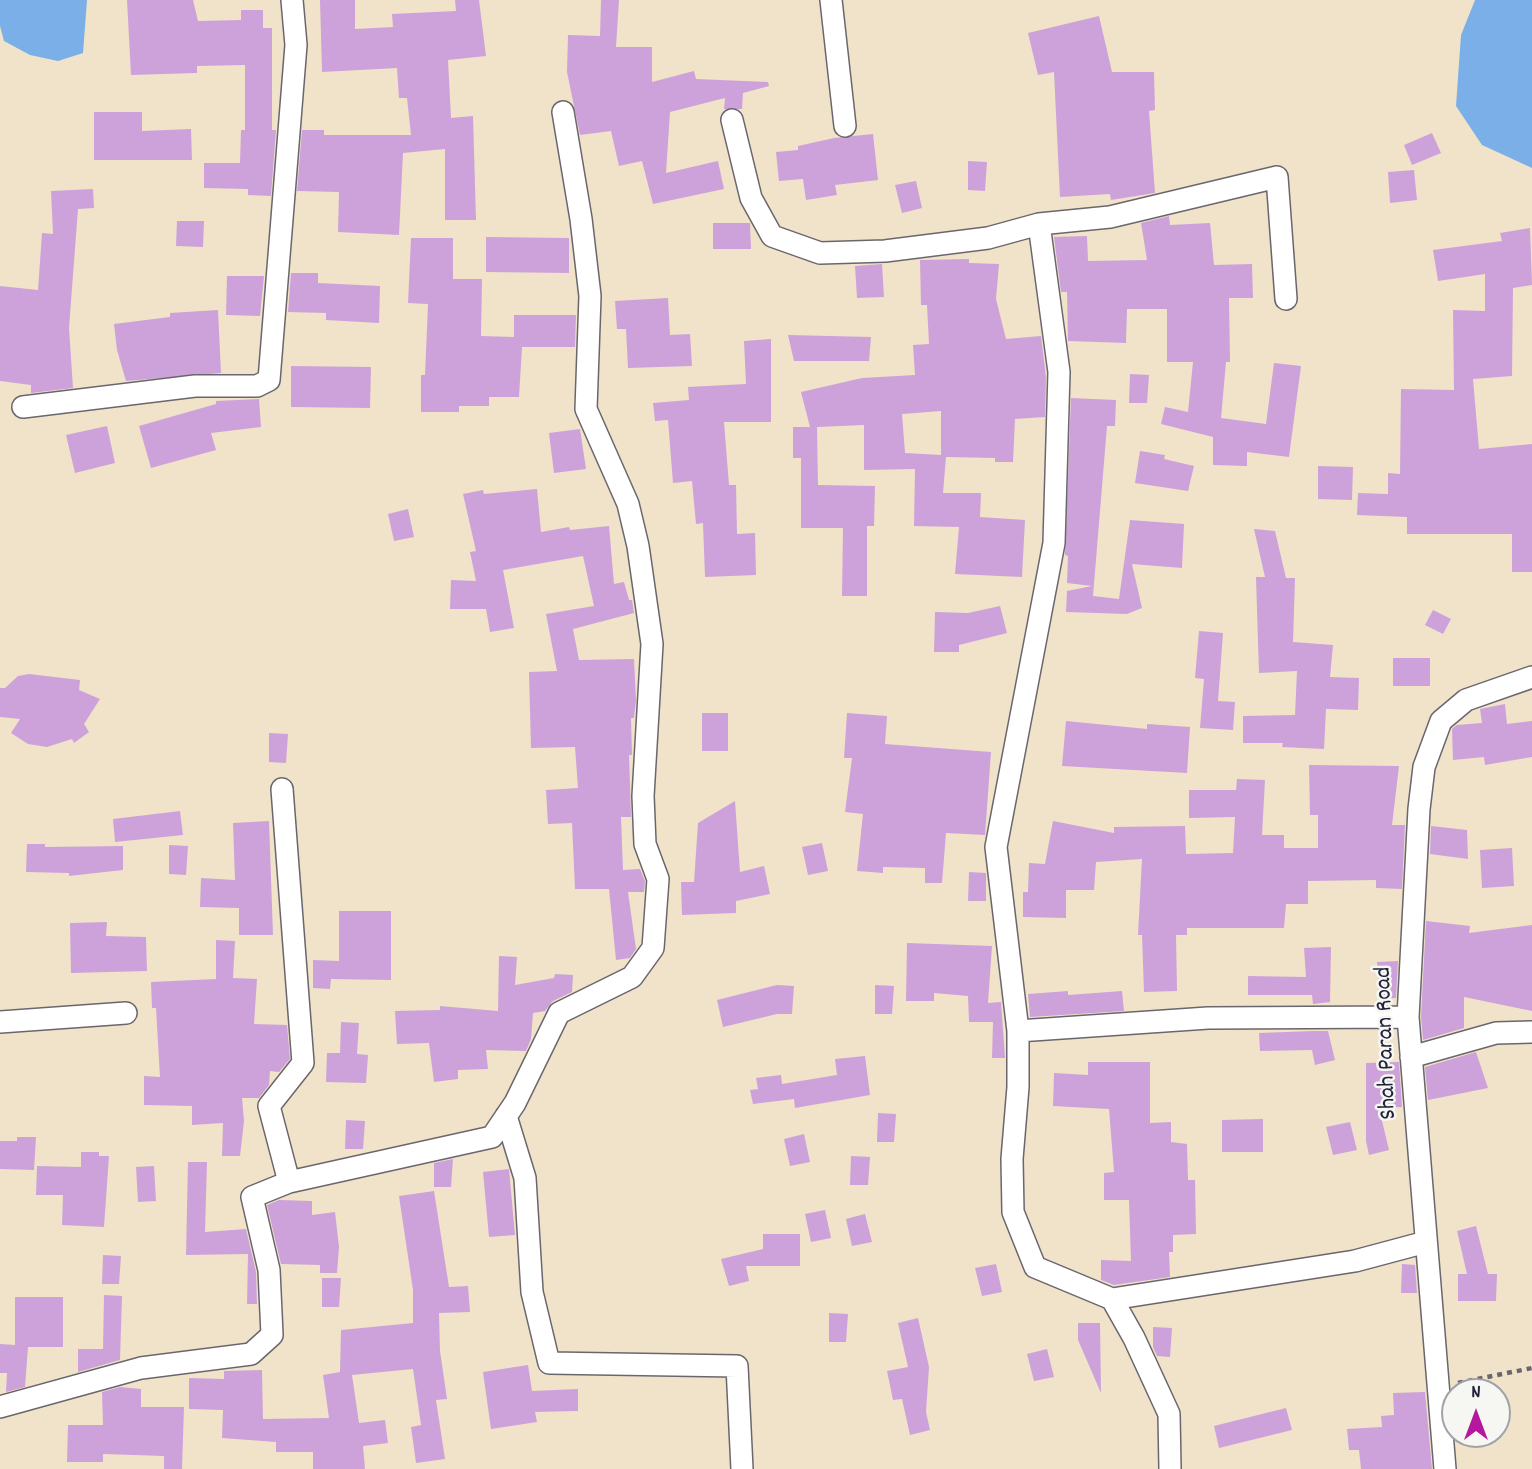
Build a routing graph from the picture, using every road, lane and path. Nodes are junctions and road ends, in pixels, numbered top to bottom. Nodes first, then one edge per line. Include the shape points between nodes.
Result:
1 (292, 0) edge
2 (831, 0) edge
3 (563, 112) dead end
4 (732, 120) dead end
5 (845, 126) dead end
6 (1039, 224) junction
7 (1286, 299) dead end
8 (23, 407) dead end
9 (1532, 677) edge
10 (282, 789) dead end
11 (126, 1013) dead end
12 (1408, 1017) junction
13 (0, 1023) edge
14 (1018, 1031) junction
15 (1532, 1032) edge
16 (1411, 1057) junction
17 (506, 1116) junction
18 (289, 1182) junction
19 (1426, 1242) junction
20 (1112, 1299) junction
21 (1532, 1368) edge
22 (1437, 1388) junction
23 (0, 1407) edge
24 (742, 1469) edge
25 (1170, 1469) edge
26 (1445, 1469) edge

1 - 8 street via 296,45 269,380 257,386 195,386
2 - 5 street
3 - 17 street via 590,296 586,409 628,504 652,644 643,796 645,844 658,879 653,948 632,977 559,1013
4 - 6 street via 751,198 772,236 820,253 885,251 988,238
6 - 7 street via 1110,217 1277,177
6 - 14 street via 1059,372 1054,543 996,847
9 - 12 street, Shah Paran Road via 1466,700 1441,721 1424,767
10 - 18 street via 303,1063 270,1106
11 - 13 street
12 - 14 street via 1208,1018
12 - 16 street, Shah Paran Road
14 - 20 street via 1013,1212 1035,1267
15 - 16 street via 1496,1032
16 - 19 street, Shah Paran Road
17 - 18 street via 492,1137
17 - 24 street via 525,1178 532,1292 549,1363 737,1366
18 - 23 street via 252,1197 269,1270 272,1335 251,1354 141,1368
19 - 20 street via 1355,1261
19 - 22 street, Shah Paran Road
20 - 25 street via 1169,1414
21 - 22 path
22 - 26 street, Shah Paran Road

